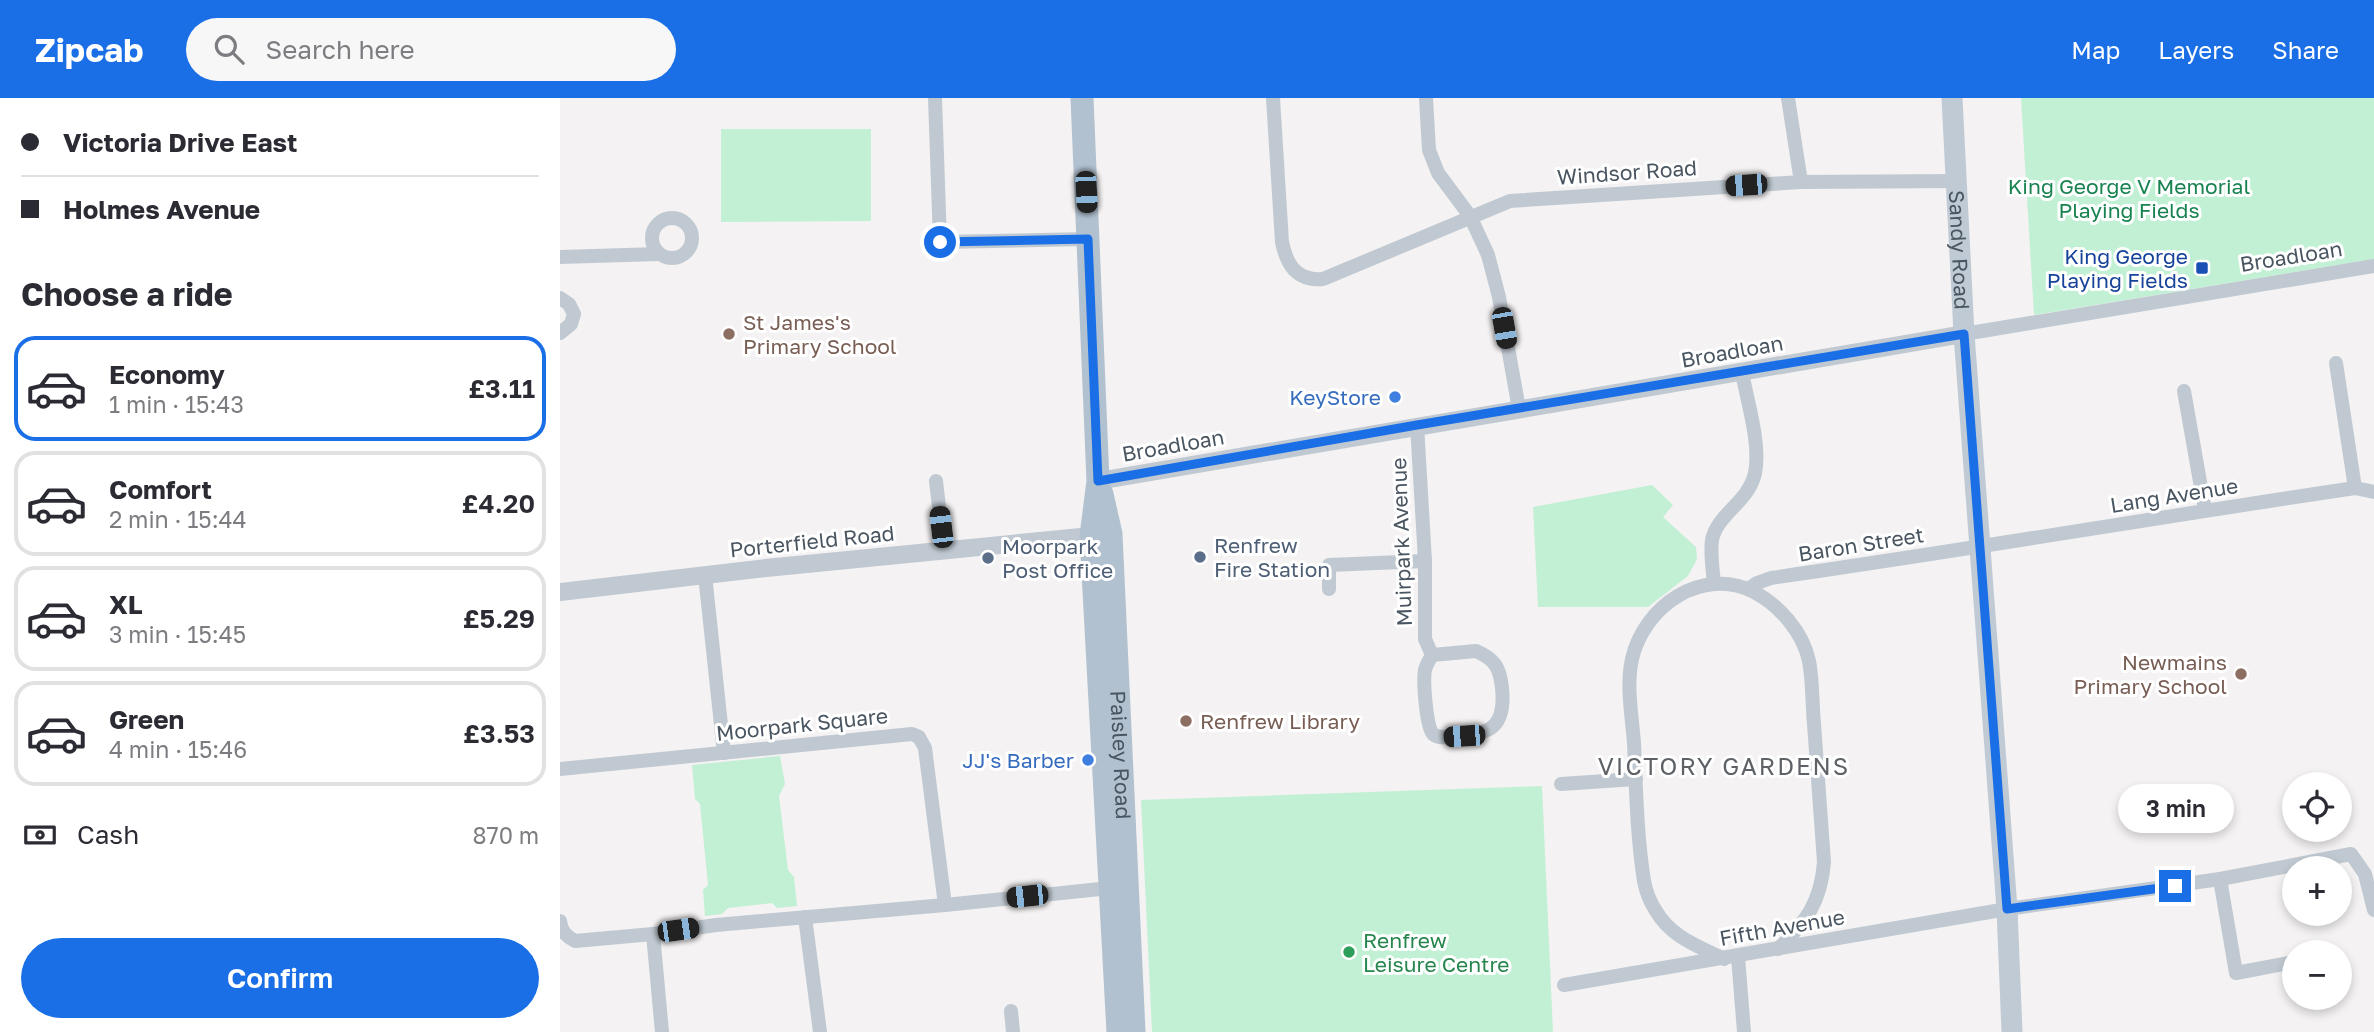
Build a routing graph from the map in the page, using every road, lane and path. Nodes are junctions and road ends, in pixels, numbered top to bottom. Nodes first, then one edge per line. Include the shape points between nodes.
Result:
1 (935, 98) edge
2 (1082, 98) edge
3 (1273, 98) edge
4 (1426, 98) edge
5 (1788, 98) edge
6 (1952, 98) edge
7 (1957, 181) junction
8 (1801, 182) junction
9 (1470, 216) junction
10 (1088, 239) junction
11 (659, 254) dead end
12 (560, 257) edge
13 (2374, 266) edge
14 (560, 298) edge
15 (560, 333) edge
16 (1964, 334) junction
17 (2336, 363) dead end
18 (1742, 372) junction
19 (2184, 391) dead end
20 (1519, 409) junction
21 (1417, 425) junction
22 (936, 481) dead end
23 (1098, 481) junction
24 (2355, 488) junction
25 (2374, 492) edge
26 (2205, 510) junction
27 (1101, 535) junction
28 (1982, 547) junction
29 (944, 550) junction
30 (1425, 561) junction
31 (705, 575) junction
32 (1714, 583) junction
33 (1329, 589) dead end
34 (1748, 589) junction
35 (560, 592) edge
36 (1432, 655) junction
37 (724, 753) junction
38 (560, 769) edge
39 (1636, 779) junction
40 (1561, 784) dead end
41 (1127, 870) junction
42 (2220, 879) junction
43 (1110, 888) junction
44 (945, 905) junction
45 (2007, 909) junction
46 (2374, 910) edge
47 (806, 917) junction
48 (560, 921) edge
49 (653, 934) junction
50 (1778, 949) junction
51 (1731, 958) junction
52 (2282, 964) edge
53 (1564, 985) dead end
54 (1011, 1011) dead end
55 (662, 1032) edge
56 (820, 1032) edge
57 (1013, 1032) edge
58 (1118, 1032) edge
59 (1134, 1032) edge
60 (1744, 1032) edge
61 (2012, 1032) edge

1 - 10 street via 940,242
2 - 10 main road, Paisley Road
3 - 9 street, Windsor Road via 1282,242 1290,265 1300,275 1323,279
4 - 9 street via 1429,150 1438,173
5 - 8 street
6 - 7 main road, Sandy Road
7 - 8 street, Windsor Road
7 - 16 main road, Sandy Road
8 - 9 street, Windsor Road via 1510,201
9 - 20 street via 1488,255 1499,297
10 - 23 main road, Paisley Road
11 - 12 street
13 - 16 street, Broadloan
14 - 15 street via 574,314 571,324
16 - 18 street, Broadloan
16 - 28 main road, Sandy Road
17 - 24 street
18 - 20 street, Broadloan
18 - 32 street via 1756,450 1755,475 1742,500 1715,531
19 - 26 street
20 - 21 street, Broadloan
21 - 23 street, Broadloan
21 - 30 street, Muirpark Avenue
22 - 29 street
23 - 27 main road, Paisley Road
24 - 25 street, Lang Avenue
24 - 26 street, Lang Avenue
26 - 28 street, Lang Avenue
27 - 29 street, Porterfield Road
27 - 41 main road, Paisley Road
27 - 43 main road, Paisley Road
28 - 34 street, Baron Street via 1771,578
28 - 45 main road, Sandy Road
29 - 31 street, Porterfield Road
30 - 33 street via 1329,565
30 - 36 street, Muirpark Avenue via 1425,639
31 - 35 street, Porterfield Road
31 - 37 street
32 - 34 street
32 - 39 street via 1668,602 1647,626 1634,652 1630,685
34 - 50 street via 1783,614 1809,660 1823,880 1804,921
36 - 36 street via 1476,651 1490,657 1499,669 1503,710 1480,735 1433,734 1427,722 1425,670
37 - 38 street, Moorpark Square
37 - 44 street, Moorpark Square via 912,734 919,737 925,748
39 - 40 street
39 - 51 street via 1649,899 1679,937
41 - 43 street
41 - 59 main road, Paisley Road
42 - 45 street, Fifth Avenue
42 - 46 street, Fifth Avenue via 2350,854 2365,874
42 - 52 street via 2236,973
43 - 44 street
43 - 58 main road, Paisley Road
44 - 47 street
45 - 50 street, Fifth Avenue
45 - 61 main road, Sandy Road
47 - 49 street
47 - 56 street
48 - 49 street via 561,929 575,941
49 - 55 street
50 - 51 street, Fifth Avenue
51 - 53 street, Fifth Avenue
51 - 60 street
54 - 57 street

